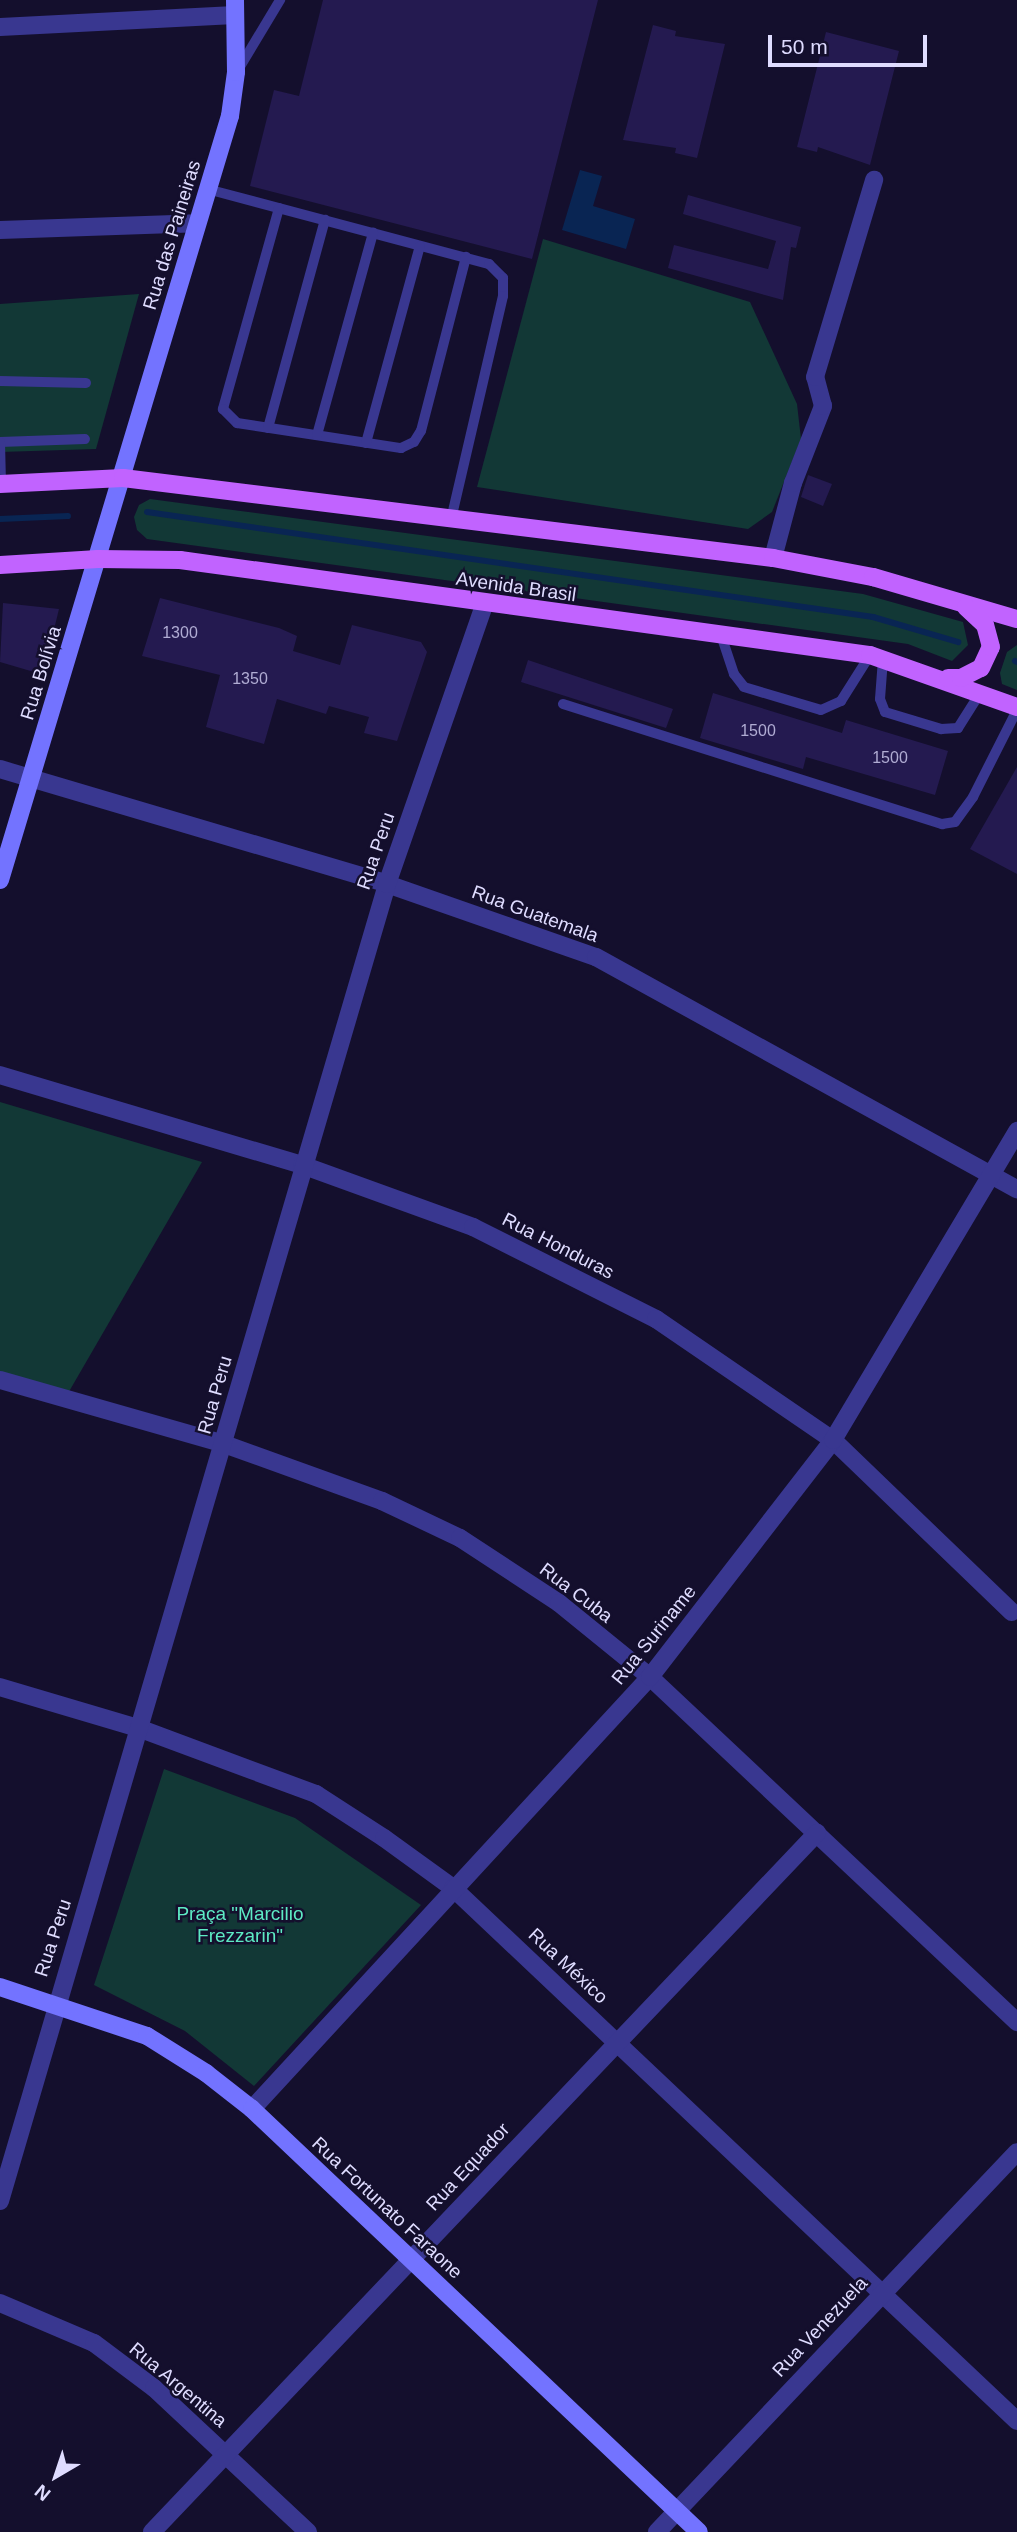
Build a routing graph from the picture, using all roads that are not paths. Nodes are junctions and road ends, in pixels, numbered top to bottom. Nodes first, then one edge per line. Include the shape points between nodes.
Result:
1 (280, 0) edge
2 (235, 7) edge
3 (0, 27) edge
4 (236, 72) junction
5 (874, 180) dead end
6 (207, 189) junction
7 (279, 208) junction
8 (325, 220) junction
9 (197, 223) junction
10 (0, 230) edge
11 (373, 233) junction
12 (420, 246) junction
13 (466, 257) junction
14 (0, 381) edge
15 (86, 383) dead end
16 (268, 428) junction
17 (317, 435) junction
18 (85, 439) dead end
19 (0, 442) edge
20 (366, 443) junction
21 (123, 478) junction
22 (1, 484) edge
23 (451, 519) junction
24 (773, 558) junction
25 (98, 559) junction
26 (0, 565) edge
27 (959, 602) junction
28 (484, 605) junction
29 (1017, 619) edge
30 (721, 635) junction
31 (877, 657) junction
32 (931, 673) junction
33 (980, 693) junction
34 (563, 704) dead end
35 (1017, 709) edge
36 (0, 769) edge
37 (30, 779) junction
38 (0, 880) edge
39 (387, 884) junction
40 (0, 1075) edge
41 (1017, 1131) edge
42 (302, 1165) junction
43 (991, 1174) junction
44 (1017, 1189) edge
45 (0, 1380) edge
46 (833, 1440) junction
47 (223, 1444) junction
48 (1012, 1612) dead end
49 (650, 1677) junction
50 (0, 1687) edge
51 (141, 1729) junction
52 (817, 1833) junction
53 (453, 1888) junction
54 (0, 1987) edge
55 (55, 2002) junction
56 (1017, 2022) edge
57 (617, 2040) junction
58 (252, 2109) junction
59 (1017, 2152) edge
60 (0, 2202) edge
61 (410, 2259) junction
62 (881, 2292) junction
63 (0, 2303) edge
64 (1017, 2421) edge
65 (227, 2454) junction
66 (677, 2511) junction
67 (152, 2532) edge
68 (308, 2532) edge
69 (657, 2532) edge
70 (699, 2532) edge

1 - 4 lane
2 - 3 street
2 - 4 main road, Rua das Paineiras
4 - 6 main road, Rua das Paineiras via 230,116
5 - 24 street via 815,377 823,406 793,484
6 - 7 lane
6 - 9 main road, Rua das Paineiras
7 - 8 lane
7 - 16 lane via 223,409 237,423
8 - 11 lane
8 - 16 lane
9 - 10 street
9 - 21 main road, Rua das Paineiras
11 - 12 lane
11 - 17 lane
12 - 13 lane
12 - 20 lane
13 - 20 lane via 421,431 414,442 401,448
13 - 23 lane via 489,264 503,278 503,296
14 - 15 lane
16 - 17 lane
17 - 20 lane
18 - 19 lane
19 - 22 lane
21 - 22 main road
21 - 23 main road
21 - 25 main road, Rua Bolívia
23 - 24 main road
24 - 27 main road via 873,578
25 - 26 main road, Avenida Brasil
25 - 28 main road, Avenida Brasil via 180,560
25 - 37 main road, Rua Bolívia
27 - 29 main road
27 - 32 main road via 985,625 991,647 988,658 981,668 961,678
28 - 30 main road, Avenida Brasil
28 - 39 street, Rua Peru
30 - 31 main road, Avenida Brasil
30 - 31 lane via 744,687 821,710 841,702
31 - 32 main road, Avenida Brasil
31 - 33 lane via 885,712 941,729 958,728
32 - 33 main road, Avenida Brasil
33 - 35 main road, Avenida Brasil
34 - 35 lane via 942,824 955,822 973,797
36 - 37 street, Rua Guatemala
37 - 38 main road, Rua Bolívia
37 - 39 street, Rua Guatemala
39 - 42 street, Rua Peru
39 - 43 street, Rua Guatemala via 596,957
40 - 42 street, Rua Honduras
41 - 43 street, Rua Suriname
42 - 46 street, Rua Honduras via 473,1227 656,1319
42 - 47 street, Rua Peru
43 - 44 street, Rua Guatemala
43 - 46 street, Rua Suriname
45 - 47 street, Rua Cuba
46 - 48 street, Rua Honduras
46 - 49 street, Rua Suriname
47 - 49 street, Rua Cuba via 382,1501 460,1538 559,1603
47 - 51 street, Rua Peru
49 - 52 street, Rua Cuba
49 - 53 street, Rua Suriname
50 - 51 street, Rua México
51 - 53 street, Rua México via 316,1794
51 - 55 street, Rua Peru
52 - 56 street, Rua Cuba
52 - 57 street, Rua Equador
53 - 57 street, Rua México
53 - 58 street, Rua Suriname
54 - 55 main road, Rua Fortunato Faraone
55 - 58 main road, Rua Fortunato Faraone via 147,2036
55 - 60 street, Rua Peru
57 - 61 street, Rua Equador
57 - 62 street, Rua México
58 - 61 main road, Rua Fortunato Faraone
59 - 62 street, Rua Venezuela
61 - 65 street, Rua Equador
61 - 66 main road, Rua Fortunato Faraone
62 - 64 street, Rua México
62 - 66 street, Rua Venezuela
63 - 65 street, Rua Argentina via 94,2343 154,2388
65 - 67 street, Rua Equador
65 - 68 street, Rua Argentina
66 - 69 street, Rua Venezuela
66 - 70 main road, Rua Fortunato Faraone

